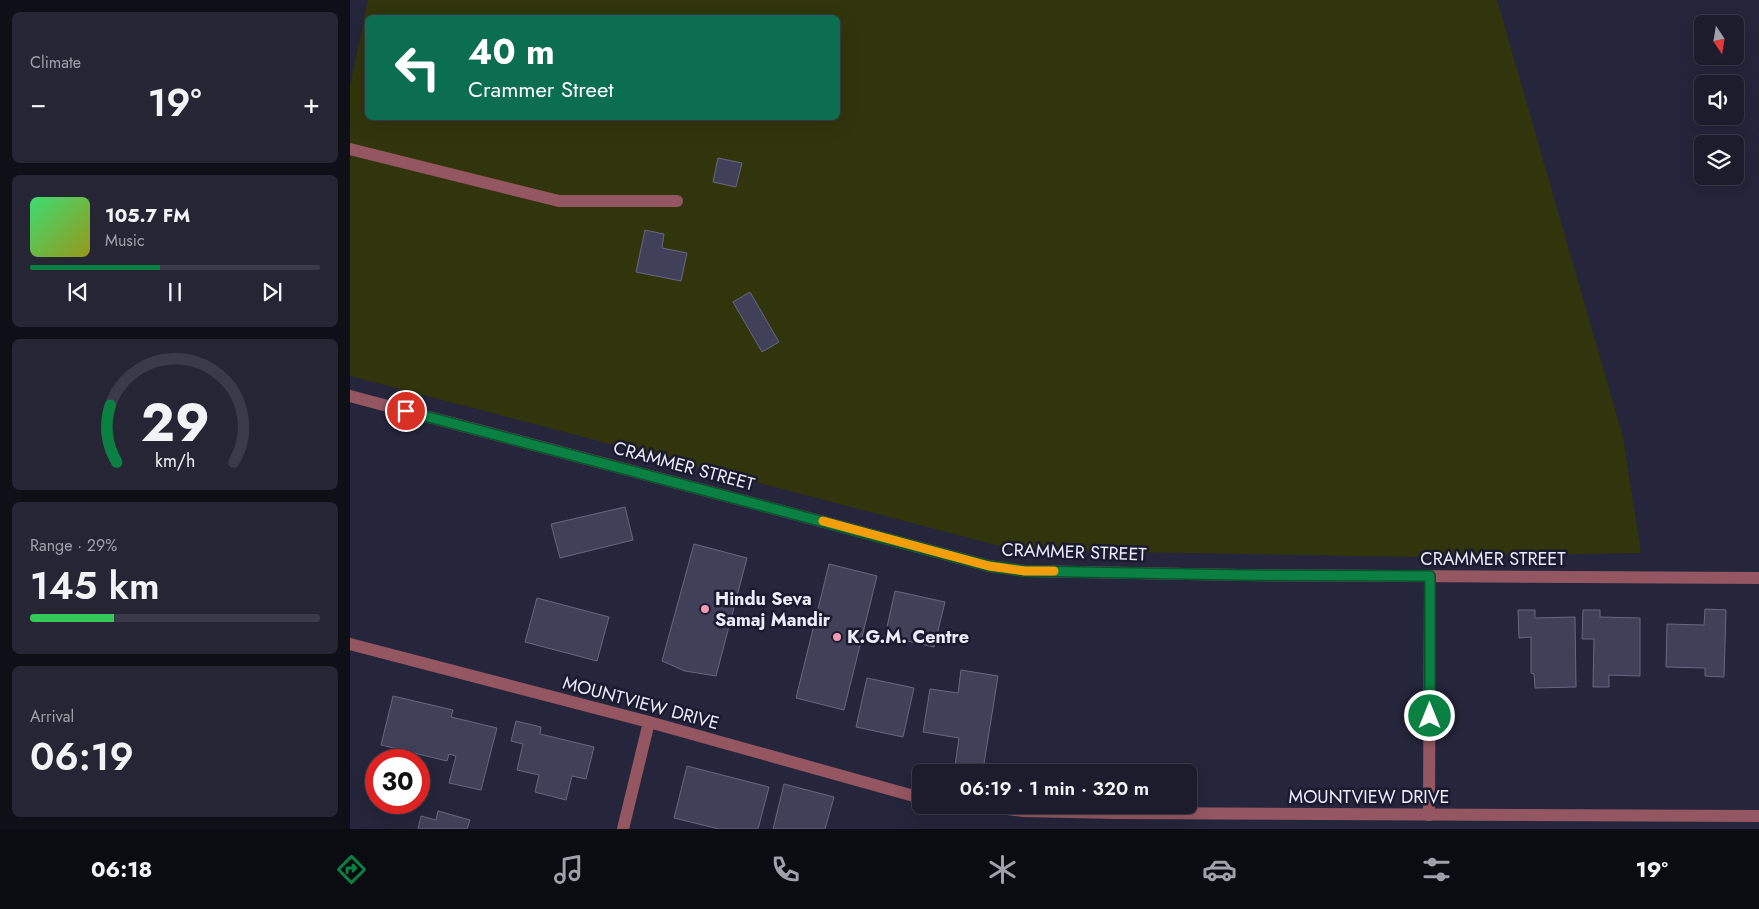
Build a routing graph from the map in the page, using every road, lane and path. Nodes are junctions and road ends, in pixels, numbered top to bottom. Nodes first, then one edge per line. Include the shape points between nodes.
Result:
1 (350, 149) edge
2 (677, 201) dead end
3 (350, 396) edge
4 (1430, 576) junction
5 (1759, 578) edge
6 (350, 644) edge
7 (648, 722) junction
8 (912, 795) edge
9 (1197, 814) edge
10 (1429, 815) junction
11 (1759, 816) edge
12 (623, 829) edge

1 - 2 street via 559,201
3 - 4 street, CRAMMER STREET via 989,566 1025,571
4 - 5 street, CRAMMER STREET
4 - 10 street
6 - 7 street, MOUNTVIEW DRIVE
7 - 8 street, MOUNTVIEW DRIVE
7 - 12 street
9 - 10 street, MOUNTVIEW DRIVE
10 - 11 street, MOUNTVIEW DRIVE

